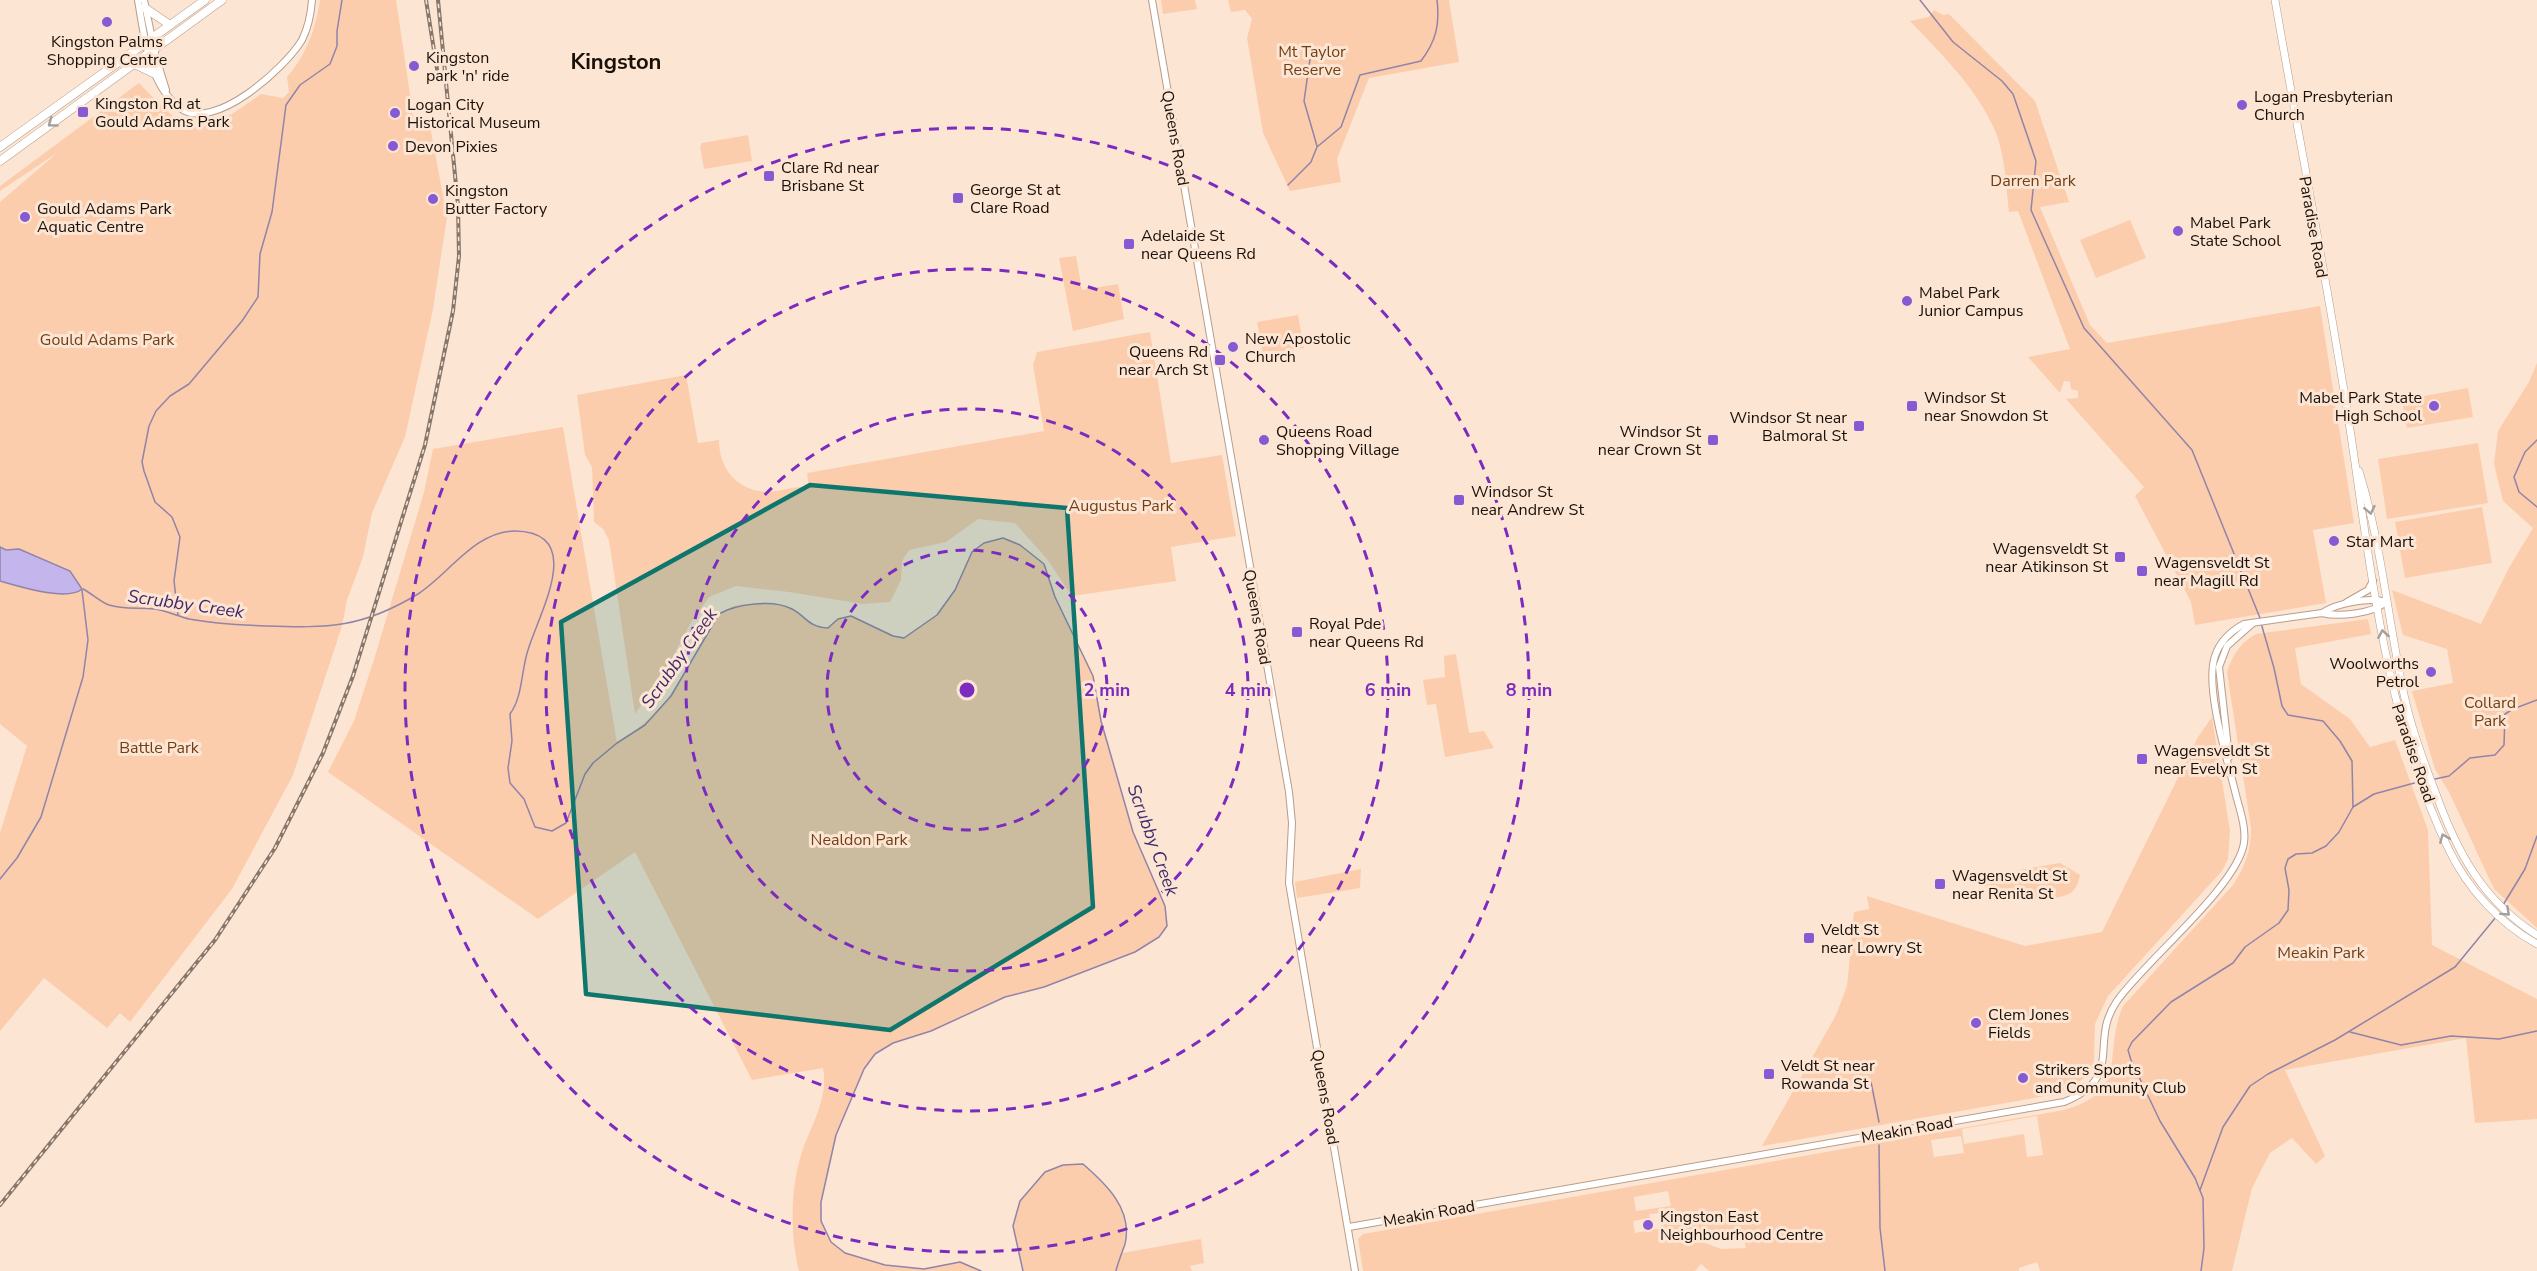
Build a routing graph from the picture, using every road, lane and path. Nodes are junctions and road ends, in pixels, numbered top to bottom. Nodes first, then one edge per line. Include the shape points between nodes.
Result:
1 (138, 0) edge
2 (205, 0) edge
3 (222, 0) edge
4 (312, 0) edge
5 (1152, 0) edge
6 (2275, 0) edge
7 (145, 4) edge
8 (170, 25) junction
9 (149, 40) junction
10 (151, 51) junction
11 (134, 64) junction
12 (155, 74) junction
13 (166, 91) junction
14 (0, 147) edge
15 (0, 161) edge
16 (2354, 454) junction
17 (2373, 580) junction
18 (2377, 600) junction
19 (2386, 602) junction
20 (2342, 606) junction
21 (2379, 609) junction
22 (2322, 613) junction
23 (2489, 902) junction
24 (2518, 927) junction
25 (2537, 935) edge
26 (2537, 944) edge
27 (1349, 1227) junction
28 (1355, 1271) edge

1 - 9 street
2 - 8 main road
3 - 10 main road
4 - 13 street via 307,28 291,56 225,107 206,115 195,114 182,109
5 - 27 street, Queens Road via 1289,792 1289,883
6 - 16 main road, Paradise Road
7 - 8 main road
7 - 9 street
8 - 9 main road
9 - 10 street
9 - 14 main road
10 - 11 main road
10 - 12 street
10 - 13 street
11 - 12 main road
11 -> 15 main road
12 - 13 street
16 - 17 main road, Paradise Road
16 -> 19 main road, Paradise Road via 2371,515
17 - 18 main road, Paradise Road
17 - 20 street via 2368,590
18 - 19 street, Meakin Road
18 - 20 street, Meakin Road
18 - 21 main road, Paradise Road
19 - 21 street
19 - 23 main road, Paradise Road via 2405,699 2427,770 2460,853
20 - 22 street, Meakin Road via 2330,607
21 - 22 street, Meakin Road
23 -> 21 main road, Paradise Road via 2460,870 2424,787 2393,693
22 - 27 street, Meakin Road via 2244,624 2229,634 2217,651 2213,664 2215,698 2244,831 2241,855 2221,885 2118,999 2106,1023 2099,1076 2081,1095 2064,1102
23 - 24 main road, Paradise Road
24 - 25 main road, Paradise Road
24 - 26 main road, Paradise Road
27 - 28 street, Queens Road

